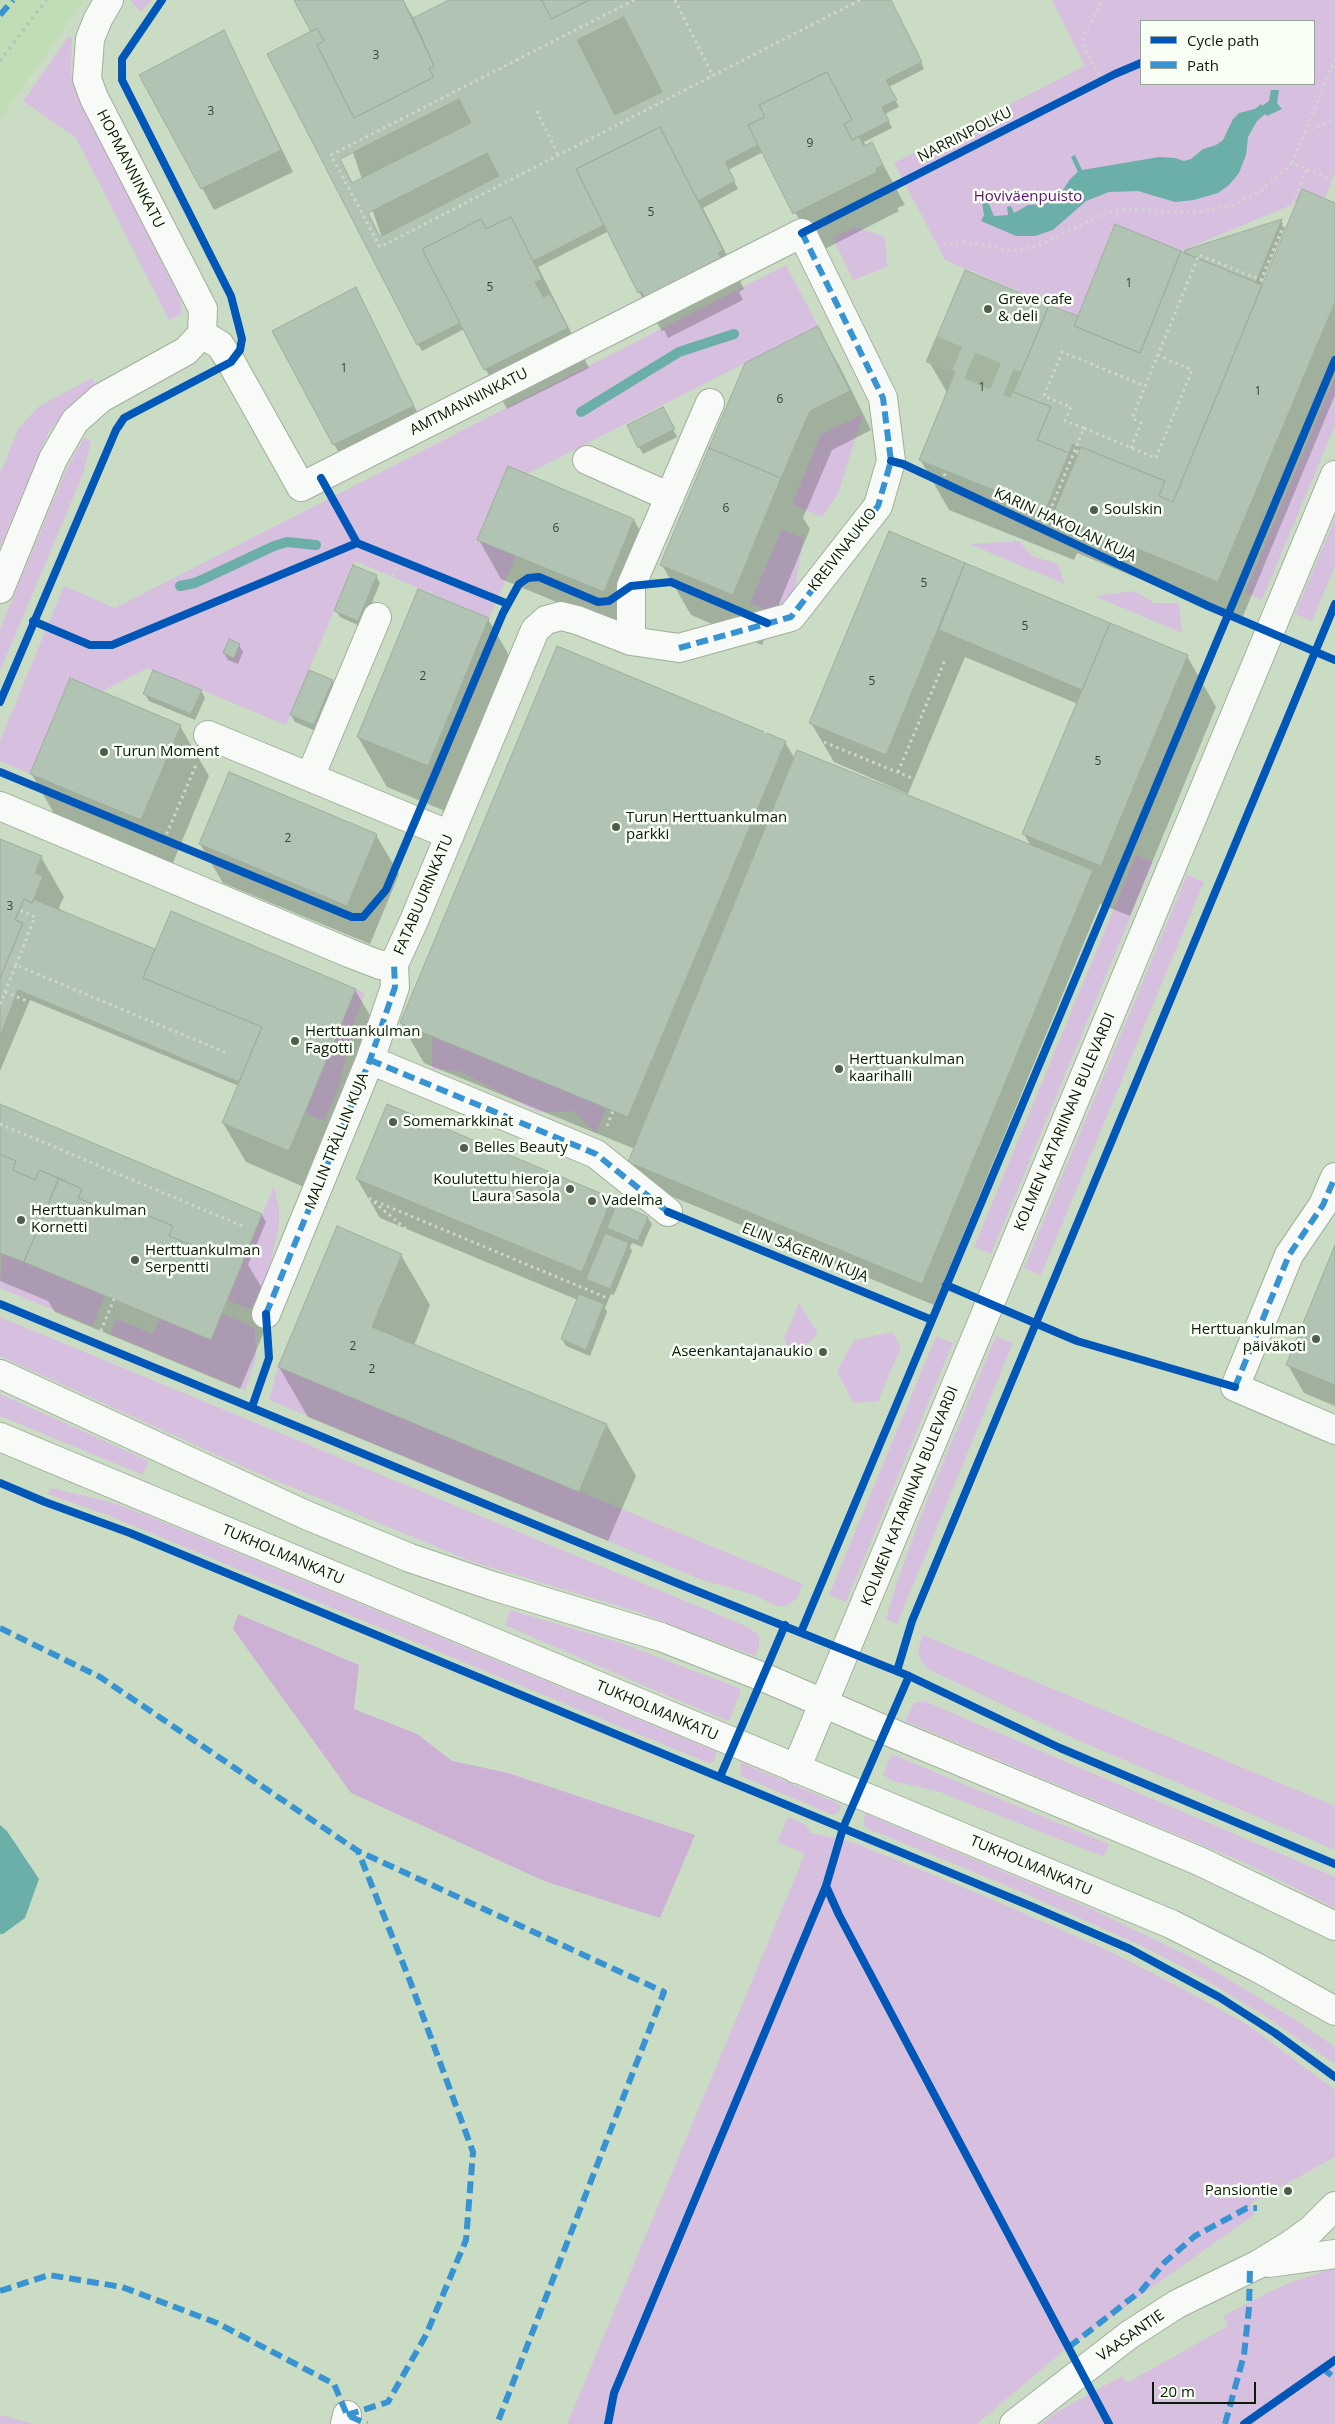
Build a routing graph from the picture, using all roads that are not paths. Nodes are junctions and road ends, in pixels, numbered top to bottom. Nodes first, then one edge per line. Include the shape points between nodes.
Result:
1 (109, 0) edge
2 (802, 233) joint
3 (202, 334) junction
4 (710, 403) dead end
5 (587, 460) dead end
6 (1335, 475) edge
7 (670, 497) junction
8 (0, 589) edge
9 (376, 617) dead end
10 (631, 641) junction
11 (679, 648) joint
12 (208, 735) road end
13 (310, 777) junction
14 (0, 806) edge
15 (450, 835) junction
16 (394, 964) junction
17 (370, 1060) junction
18 (1335, 1177) edge
19 (668, 1212) road end
20 (266, 1314) dead end
21 (0, 1374) edge
22 (1335, 1430) edge
23 (0, 1437) edge
24 (823, 1704) junction
25 (796, 1769) junction
26 (1335, 1926) edge
27 (1335, 2011) edge
28 (1335, 2206) edge
29 (1323, 2227) edge
30 (1335, 2254) edge
31 (1259, 2264) junction
32 (1014, 2424) edge

1 - 3 street, HOPMANNINKATU via 90,39 87,79 203,309
2 - 3 street, AMTMANNINKATU via 301,487 220,345
2 - 11 street, KREIVINAUKIO via 883,398 890,462 878,506 790,617
3 - 8 street via 186,351 101,398 75,422 53,459
4 - 7 street
5 - 7 street
6 - 24 street, KOLMEN KATARIINAN BULEVARDI
7 - 10 street via 631,586
9 - 13 street
10 - 11 street, FATABUURINKATU
10 - 15 street, FATABUURINKATU via 561,616 546,620 536,630
12 - 13 street
13 - 15 street
14 - 16 street, FATABUURINKATU via 349,953 380,965
15 - 16 street, FATABUURINKATU
16 - 17 street, MALIN TRÄLLIN KUJA via 395,987
17 - 19 street via 596,1154
17 - 20 street, MALIN TRÄLLIN KUJA
18 - 22 street via 1323,1205 1289,1256 1235,1387
21 - 24 street via 306,1515 410,1558 661,1637
23 - 25 street, TUKHOLMANKATU
24 - 25 street, KOLMEN KATARIINAN BULEVARDI
24 - 26 street via 1198,1861
25 - 27 street, TUKHOLMANKATU via 1171,1924
28 - 29 street, VAASANTIE
29 - 31 street, VAASANTIE
30 - 31 street, VAASANTIE
31 - 32 street, VAASANTIE via 1177,2304 1129,2335

